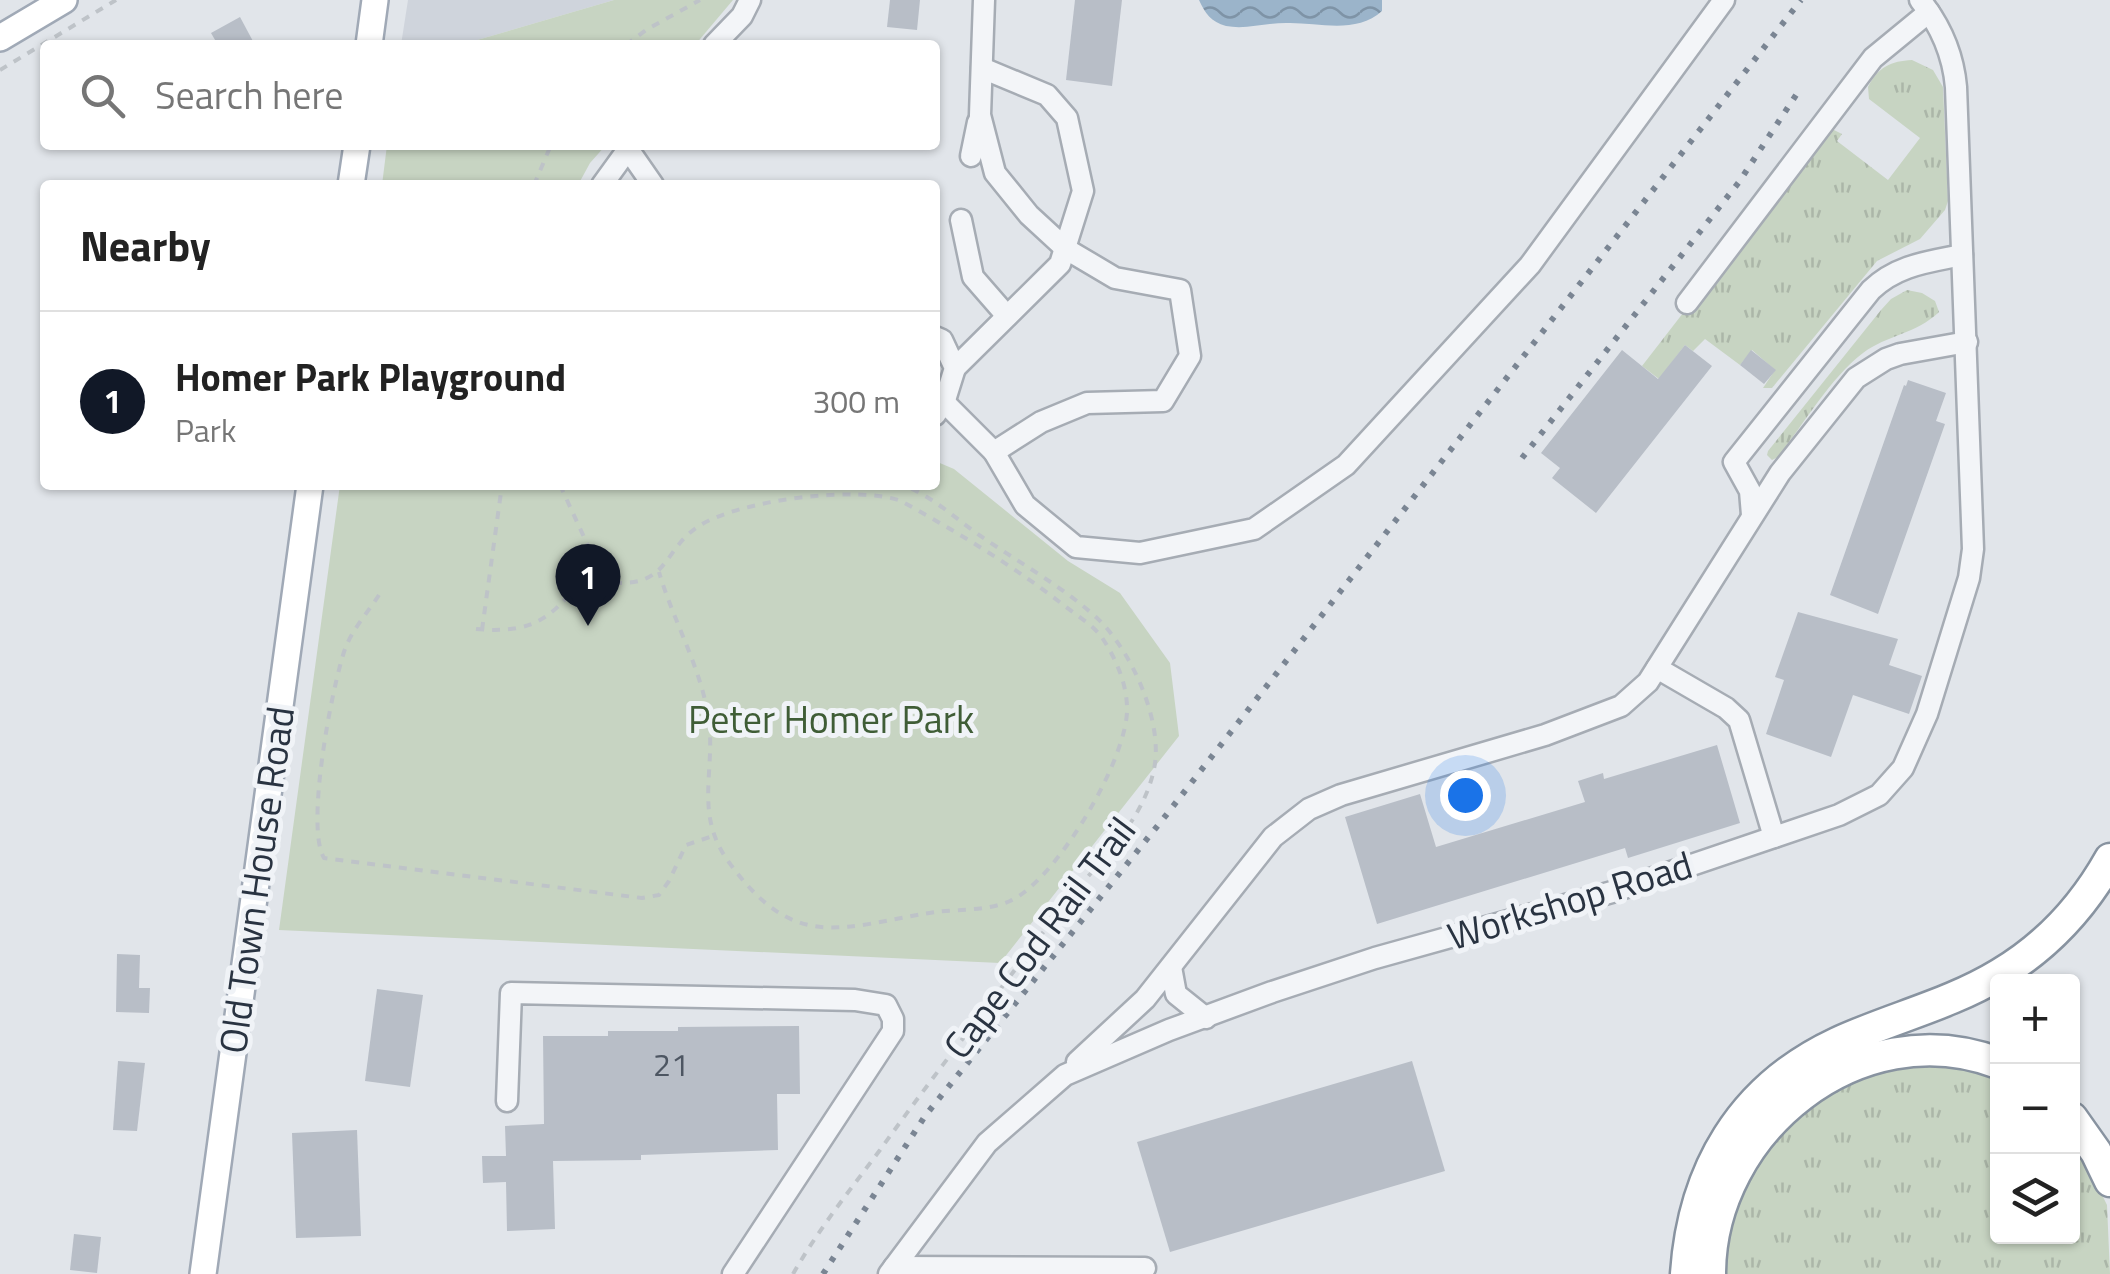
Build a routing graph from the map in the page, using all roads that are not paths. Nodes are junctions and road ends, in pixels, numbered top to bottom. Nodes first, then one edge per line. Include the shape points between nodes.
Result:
1 (64, 0) edge
2 (375, 0) edge
3 (750, 0) edge
4 (984, 0) edge
5 (1724, 0) edge
6 (1925, 6) edge
7 (0, 38) edge
8 (370, 40) edge
9 (719, 40) edge
10 (982, 68) junction
11 (980, 115) junction
12 (355, 150) edge
13 (627, 150) edge
14 (631, 150) edge
15 (971, 156) dead end
16 (352, 180) edge
17 (606, 180) edge
18 (651, 180) edge
19 (961, 220) dead end
20 (1066, 249) junction
21 (1962, 255) junction
22 (1687, 303) dead end
23 (1007, 316) junction
24 (940, 339) edge
25 (1967, 342) junction
26 (955, 368) junction
27 (940, 399) edge
28 (940, 405) edge
29 (994, 452) junction
30 (309, 490) edge
31 (1752, 515) junction
32 (1657, 668) junction
33 (1774, 836) junction
34 (2110, 859) edge
35 (1171, 967) junction
36 (1206, 1018) junction
37 (1990, 1061) edge
38 (1065, 1075) junction
39 (506, 1100) dead end
40 (2080, 1129) edge
41 (2110, 1181) edge
42 (1144, 1268) dead end
43 (891, 1270) edge
44 (202, 1274) edge
45 (732, 1274) edge
46 (1686, 1274) edge
47 (1710, 1274) edge

1 - 7 main road
2 - 8 main road
3 - 9 lane
4 - 10 lane
5 - 29 lane via 1530,265 1346,465 1254,529 1140,553 1076,547 1025,504
6 - 21 lane, Workshop Road via 1954,72
6 - 22 lane via 1873,58
10 - 11 lane
10 - 20 lane via 1047,95 1068,118 1082,191
11 - 15 lane
11 - 20 lane via 994,173
12 - 16 main road
13 - 17 lane
14 - 18 lane
19 - 23 lane via 973,277
20 - 23 lane via 1060,264
20 - 29 lane via 1115,278 1180,290 1190,356 1163,401 1087,403
21 - 25 lane, Workshop Road
21 - 31 lane via 1907,266 1871,290 1734,462 1750,491
23 - 26 lane
24 - 26 lane
25 - 31 lane via 1900,354 1856,378
25 - 33 lane, Workshop Road via 1970,578 1927,714 1902,768 1878,795
26 - 27 lane
28 - 29 lane
30 - 44 main road, Old Town House Road
31 - 32 lane
32 - 33 lane via 1739,720
32 - 35 lane via 1621,706 1308,808 1273,836
33 - 36 lane, Workshop Road via 1612,892 1375,958
34 - 46 highway via 2074,912 2020,961 1956,996 1837,1043 1771,1087 1734,1126 1710,1166 1691,1227
35 - 36 lane via 1176,994
35 - 38 lane via 1127,1019
36 - 38 lane, Workshop Road
37 - 47 highway via 1943,1050 1896,1052 1849,1066 1801,1095 1763,1130 1735,1172 1717,1218
38 - 43 lane, Workshop Road via 987,1143
39 - 45 lane via 511,993 886,1005 893,1031
40 - 41 highway
42 - 43 lane

